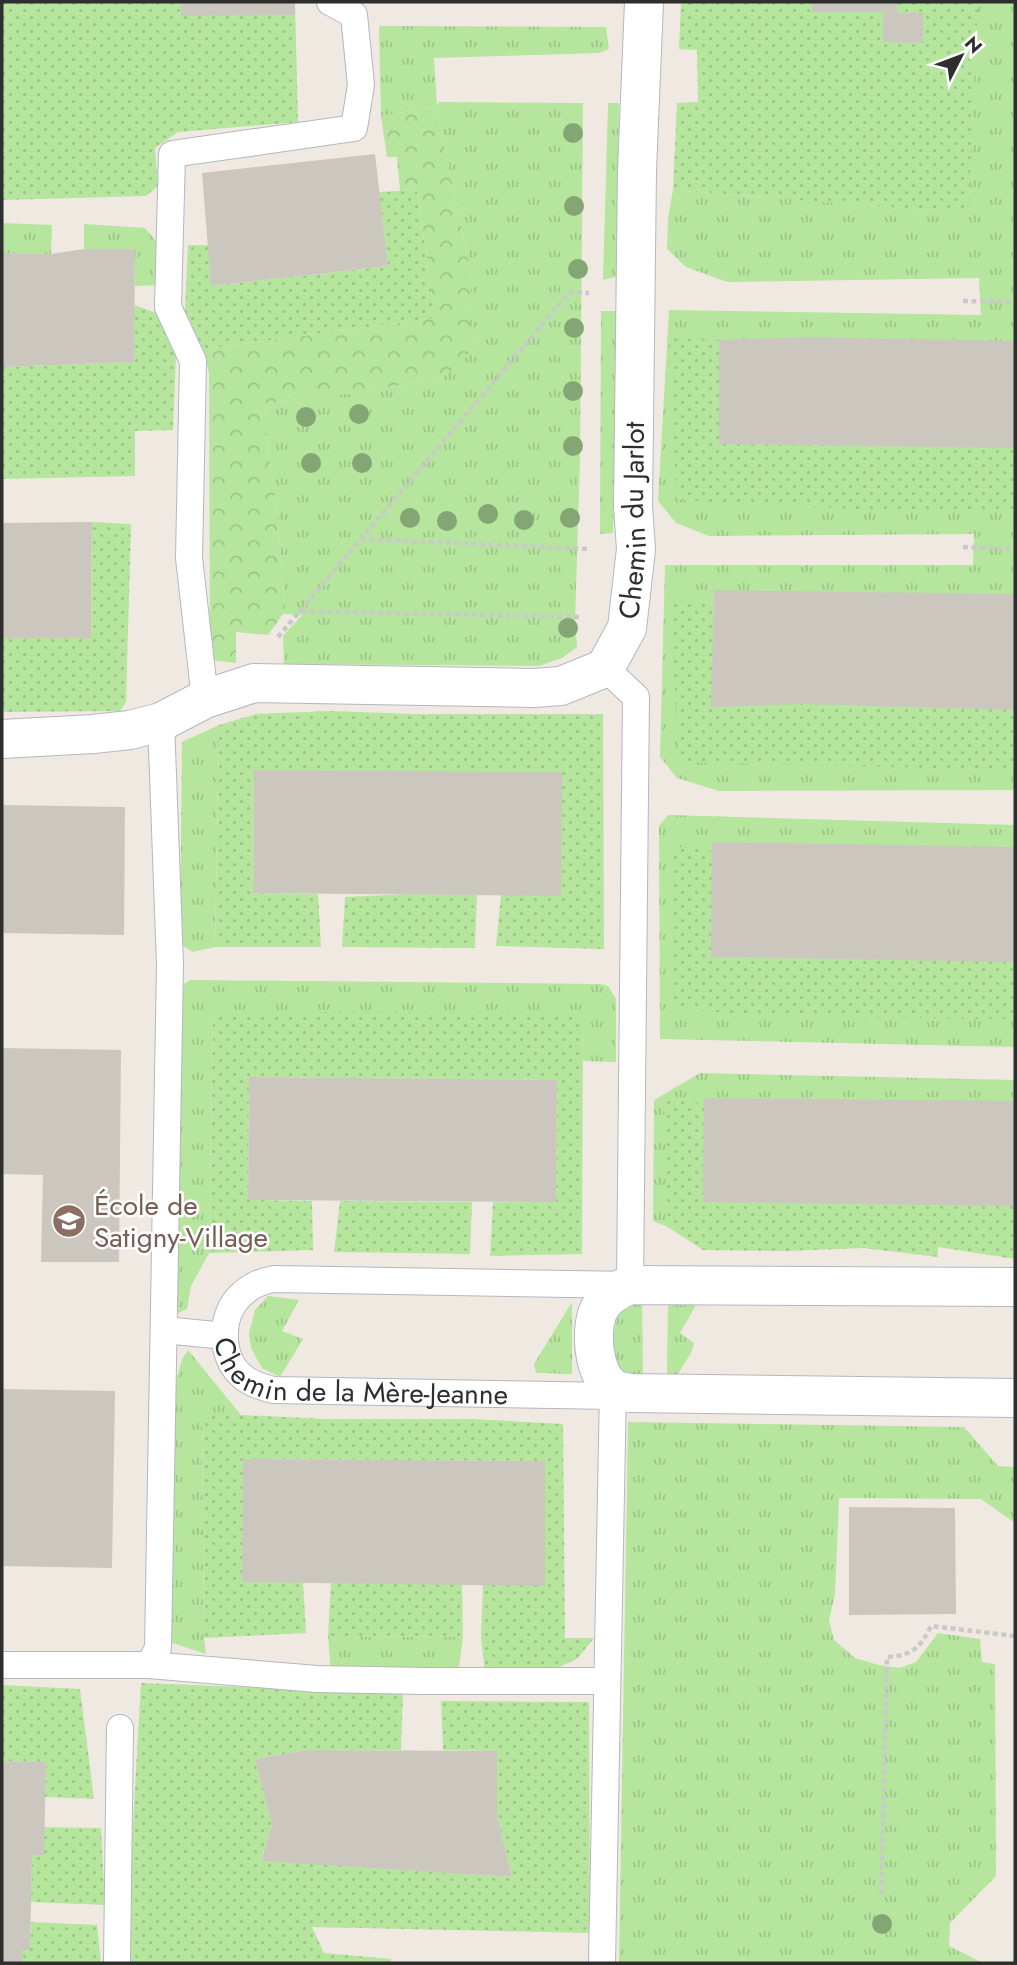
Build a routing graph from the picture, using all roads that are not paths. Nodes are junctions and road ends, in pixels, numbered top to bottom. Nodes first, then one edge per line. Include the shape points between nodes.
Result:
1 (330, 2) edge
2 (644, 2) edge
3 (605, 668) junction
4 (205, 699) junction
5 (161, 722) junction
6 (2, 738) edge
7 (630, 1285) junction
8 (1015, 1287) edge
9 (163, 1330) junction
10 (225, 1336) junction
11 (613, 1392) junction
12 (1015, 1398) edge
13 (2, 1665) edge
14 (149, 1665) junction
15 (606, 1681) junction
16 (120, 1728) dead end
17 (117, 1963) edge
18 (602, 1963) edge

1 - 4 lane via 354,15 361,85 354,128 172,153 168,307 193,361 189,558
2 - 3 street, Chemin du Jarlot via 636,172 636,549 627,628
3 - 4 street via 561,686 254,683
3 - 7 lane via 636,697
4 - 5 street
5 - 6 street via 93,734
5 - 9 lane via 170,964
7 - 8 street, Chemin de la Mère-Jeanne
7 - 10 lane, Chemin de la Mère-Jeanne via 274,1279 260,1282 238,1297
7 - 11 street via 618,1289 598,1312 597,1358
9 - 10 lane
9 - 14 lane via 158,1648
10 - 11 lane, Chemin de la Mère-Jeanne via 225,1348 242,1376 273,1390
11 - 12 street, Chemin de la Mère-Jeanne
11 - 15 lane
13 - 14 lane
14 - 15 lane via 317,1679
15 - 18 lane
16 - 17 lane

